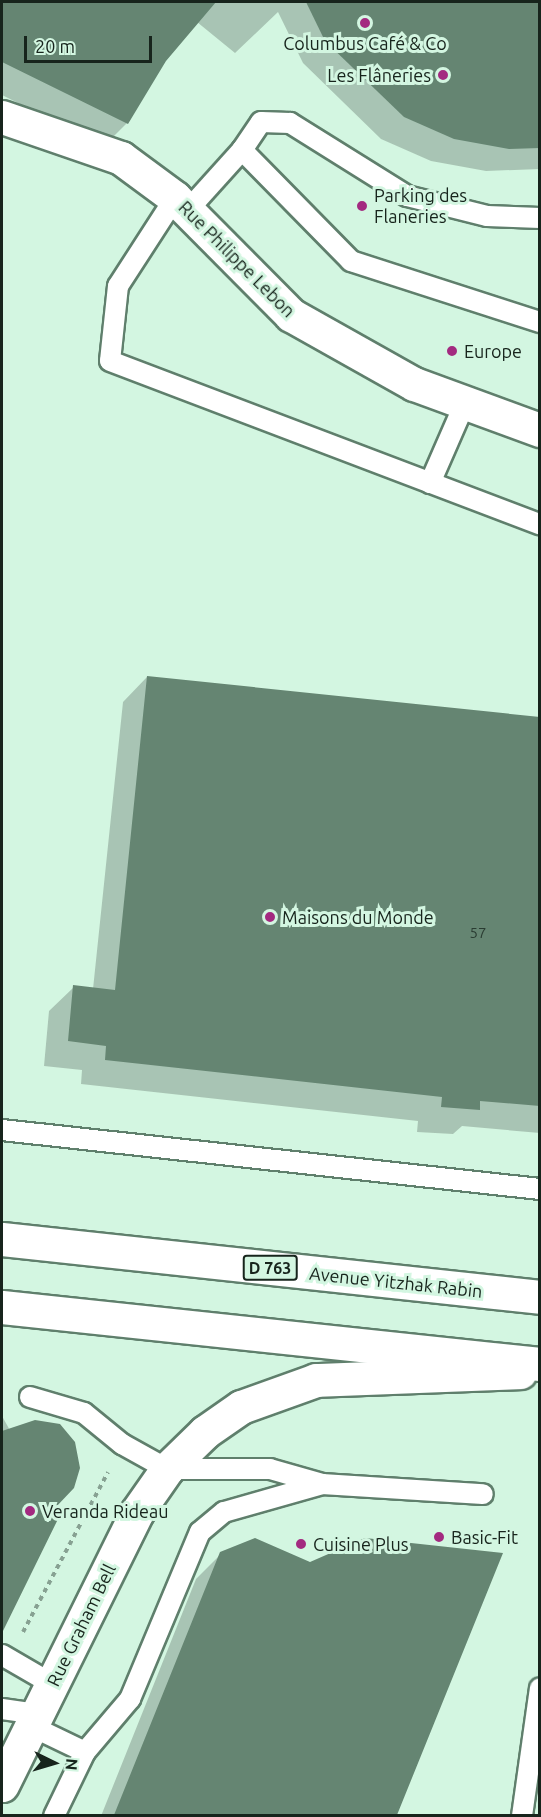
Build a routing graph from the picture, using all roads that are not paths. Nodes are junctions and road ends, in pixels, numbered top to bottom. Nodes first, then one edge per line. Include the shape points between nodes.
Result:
1 (2, 117) edge
2 (242, 150) junction
3 (182, 204) junction
4 (540, 218) edge
5 (540, 322) edge
6 (465, 403) junction
7 (540, 430) edge
8 (430, 483) junction
9 (540, 524) edge
10 (2, 1130) edge
11 (540, 1189) edge
12 (2, 1239) edge
13 (540, 1297) edge
14 (2, 1307) edge
15 (540, 1364) edge
16 (540, 1371) edge
17 (30, 1397) dead end
18 (167, 1469) junction
19 (322, 1484) junction
20 (483, 1494) dead end
21 (6, 1656) edge
22 (52, 1684) junction
23 (540, 1688) edge
24 (2, 1709) edge
25 (34, 1720) junction
26 (85, 1752) junction
27 (2, 1785) edge
28 (54, 1815) edge
29 (522, 1815) edge

1 - 3 street, Rue Philippe Lebon via 122,158
2 - 3 lane
2 - 4 lane via 261,122 290,123 406,196 487,216
2 - 5 lane via 351,261
3 - 6 street, Rue Philippe Lebon via 291,315 414,384
3 - 8 lane via 118,286 110,361
6 - 7 street, Rue Philippe Lebon
6 - 8 lane
8 - 9 lane
10 - 11 lane
12 - 13 street, Avenue Yitzhak Rabin / D 763
14 - 15 street
16 - 18 street, Rue Graham Bell via 316,1380 241,1407 205,1432
17 - 18 lane via 84,1413 122,1444
18 - 19 lane via 270,1468
18 - 22 street, Rue Graham Bell via 137,1512
19 - 20 lane
19 - 26 lane via 224,1512 200,1532 130,1699
21 - 22 lane
22 - 25 street, Rue Graham Bell
23 - 29 lane
24 - 25 lane
25 - 26 lane
25 - 27 street, Rue Graham Bell
26 - 28 lane

